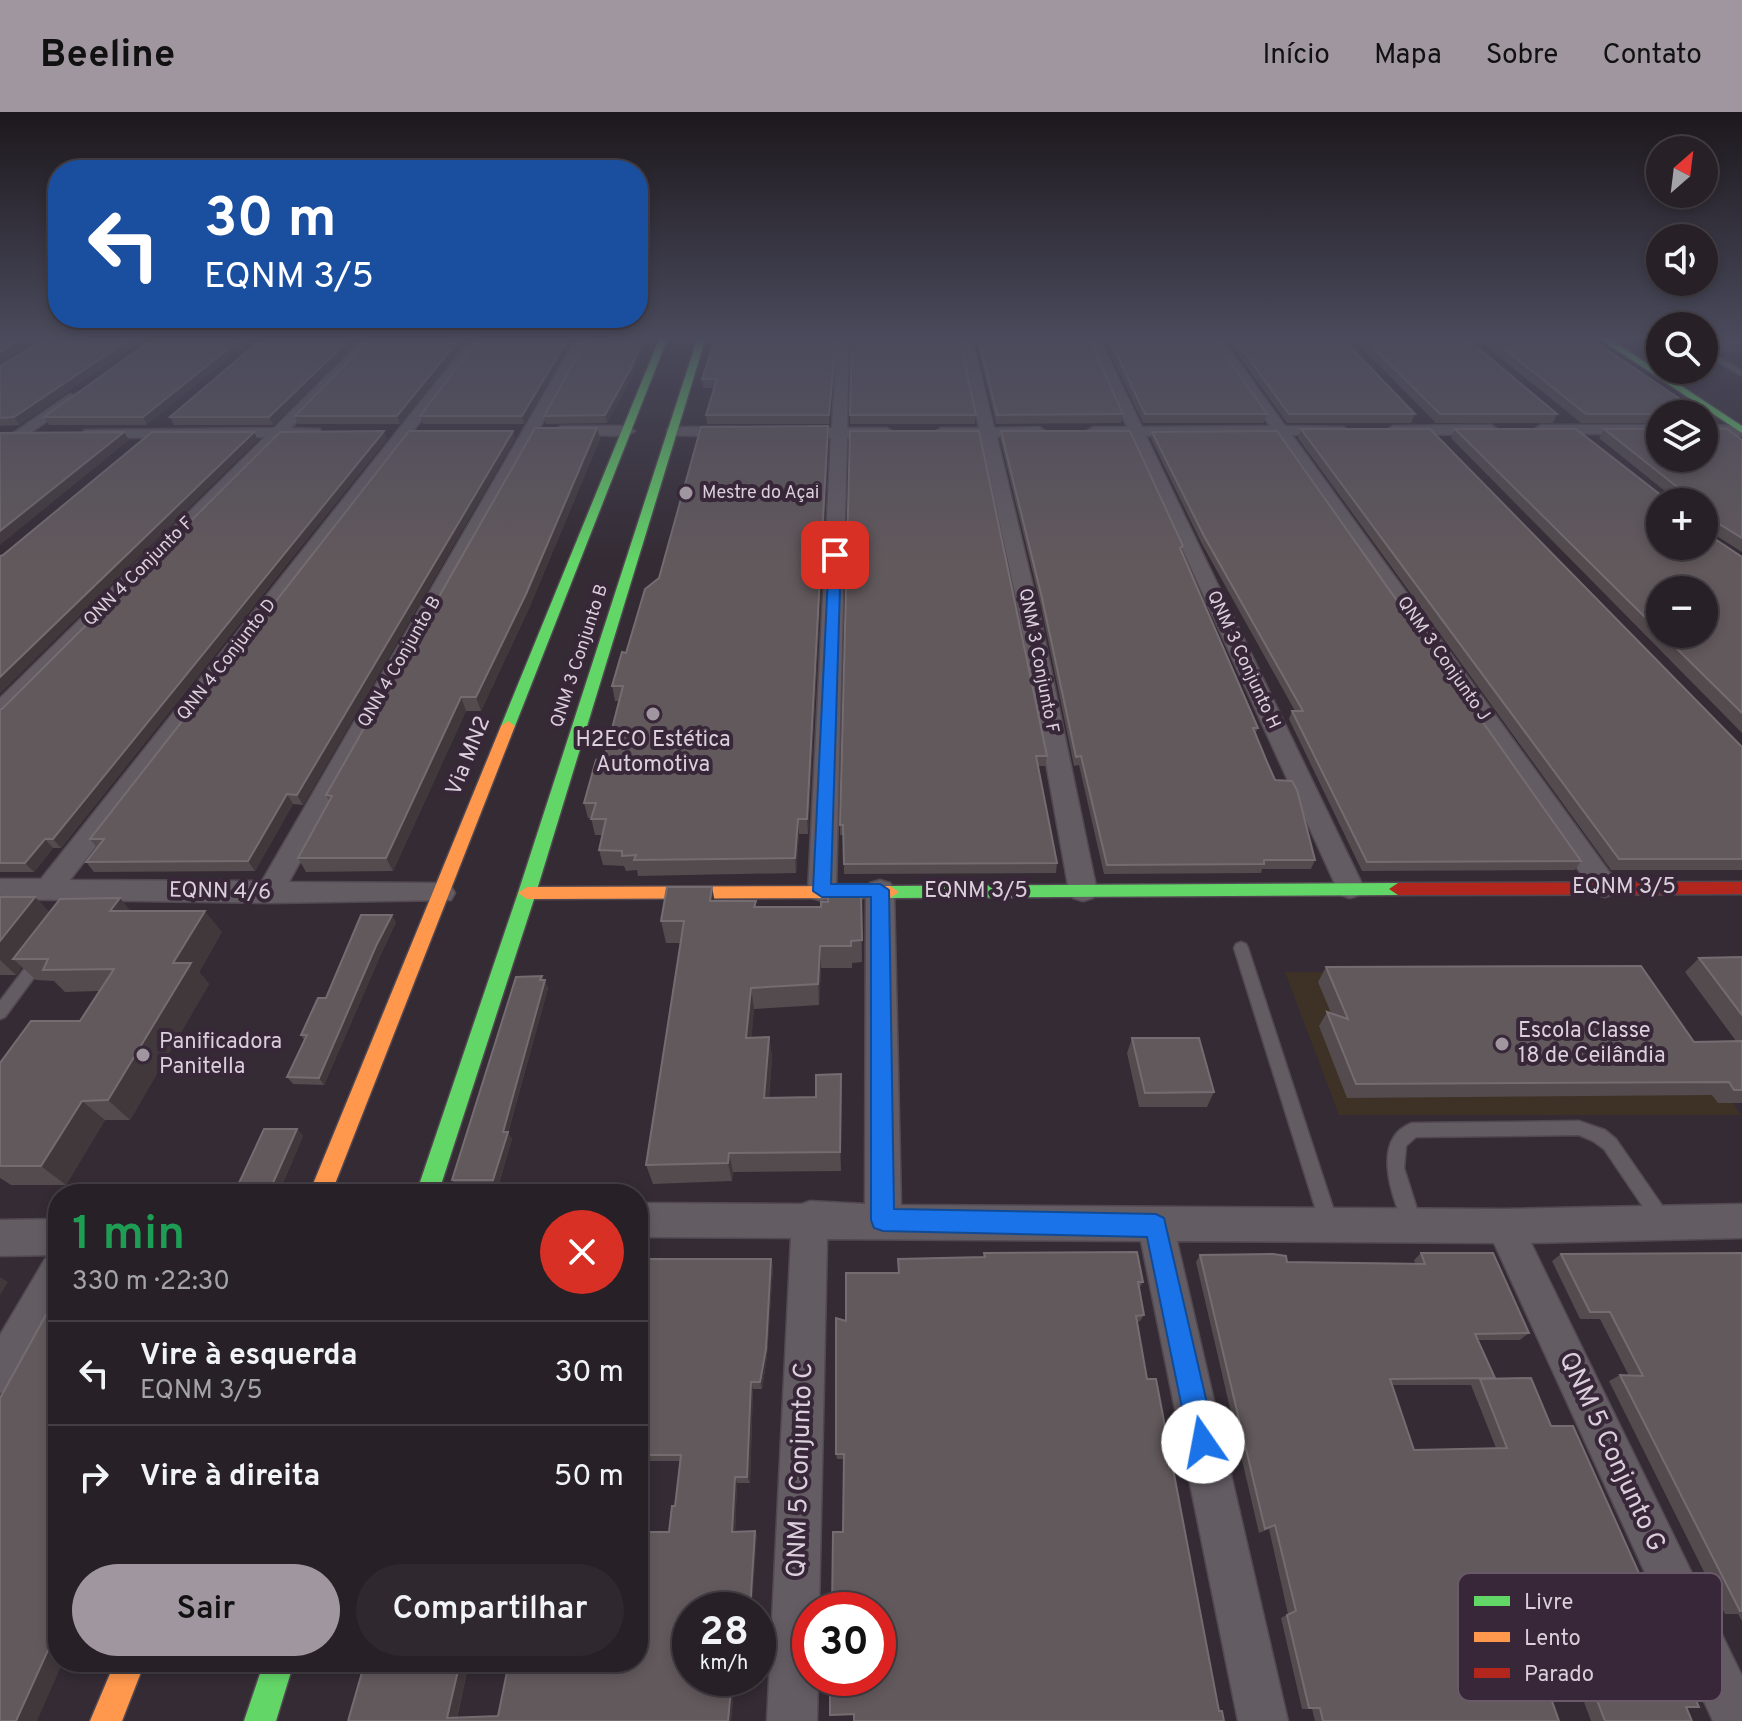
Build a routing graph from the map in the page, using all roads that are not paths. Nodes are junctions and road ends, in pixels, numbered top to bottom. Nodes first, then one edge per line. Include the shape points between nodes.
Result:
1 (53, 412) edge
2 (298, 412) edge
3 (420, 412) edge
4 (534, 412) edge
5 (634, 412) edge
6 (678, 412) edge
7 (841, 412) edge
8 (982, 412) edge
9 (1126, 412) edge
10 (1268, 412) edge
11 (1413, 412) edge
12 (1553, 412) edge
13 (1715, 412) edge
14 (175, 413) edge
15 (1281, 430) junction
16 (1575, 430) junction
17 (1646, 430) edge
18 (1718, 430) edge
19 (1742, 430) edge
20 (522, 431) junction
21 (627, 431) junction
22 (1431, 431) junction
23 (152, 432) junction
24 (278, 432) junction
25 (325, 432) edge
26 (672, 432) junction
27 (748, 432) edge
28 (1135, 432) junction
29 (0, 433) edge
30 (23, 433) junction
31 (779, 433) edge
32 (840, 433) junction
33 (898, 433) edge
34 (928, 433) edge
35 (986, 433) junction
36 (1597, 448) edge
37 (0, 449) edge
38 (129, 452) edge
39 (1453, 454) edge
40 (560, 594) junction
41 (603, 595) junction
42 (0, 711) edge
43 (1605, 887) junction
44 (49, 888) junction
45 (1350, 888) junction
46 (1742, 888) edge
47 (0, 889) edge
48 (880, 890) junction
49 (822, 891) junction
50 (1083, 891) junction
51 (269, 893) junction
52 (441, 893) junction
53 (527, 893) junction
54 (1241, 948) dead end
55 (46, 951) edge
56 (0, 1013) edge
57 (324, 1184) edge
58 (430, 1184) edge
59 (810, 1218) junction
60 (648, 1220) edge
61 (883, 1220) junction
62 (1742, 1221) edge
63 (1664, 1223) junction
64 (1156, 1226) junction
65 (1330, 1226) junction
66 (1413, 1226) junction
67 (1504, 1226) junction
68 (48, 1237) edge
69 (0, 1238) edge
70 (48, 1289) edge
71 (0, 1373) edge
72 (1668, 1573) edge
73 (126, 1672) edge
74 (276, 1672) edge
75 (1722, 1687) edge
76 (106, 1721) edge
77 (260, 1721) edge
78 (792, 1721) edge
79 (1263, 1721) edge
80 (1738, 1721) edge

1 - 30 street
2 - 24 street, QNN 4 Conjunto F
3 - 44 street, QNN 4 Conjunto D
4 - 20 street, QNN 4 Conjunto B
5 - 21 main road, Via MN2
6 - 26 main road, QNM 3 Conjunto B
7 - 32 street
8 - 35 street, QNM 3 Conjunto F
9 - 28 street, QNM 3 Conjunto H
10 - 15 street, QNM 3 Conjunto J
11 - 22 street
12 - 16 street
13 - 19 main road
14 - 23 street
15 - 22 street
15 - 28 street
15 - 43 street, QNM 3 Conjunto J
16 - 17 street
16 - 22 street
16 - 36 street
18 - 19 street
20 - 21 street
20 - 51 street, QNN 4 Conjunto B
21 - 40 main road, Via MN2
22 - 39 street
23 - 24 street
23 - 30 street
23 - 38 street
24 - 25 street
24 - 42 street, QNN 4 Conjunto F
26 - 27 street
26 - 41 main road, QNM 3 Conjunto B
28 - 35 street
28 - 45 street, QNM 3 Conjunto H
29 - 30 street
30 - 37 street
31 - 32 street
32 - 33 street
32 - 49 street
34 - 35 street
35 - 50 street, QNM 3 Conjunto F via 1028,607
40 - 41 main road
40 - 52 main road, Via MN2
41 - 53 main road, QNM 3 Conjunto B
43 - 45 main road, EQNM 3/5
43 - 46 main road, EQNM 3/5
44 - 47 street, EQNN 4/6
44 - 51 street, EQNN 4/6 via 87,895
45 - 50 main road, EQNM 3/5
48 - 49 main road, EQNM 3/5
48 - 50 main road, EQNM 3/5
48 - 61 street
49 - 53 main road, EQNM 3/5
51 - 52 street, EQNN 4/6
52 - 57 main road, Via MN2
53 - 58 main road
54 - 65 lane
55 - 56 lane
59 - 60 street
59 - 61 street
59 - 78 street, QNM 5 Conjunto C
61 - 64 street
62 - 63 street
63 - 66 lane via 1599,1135 1579,1128 1442,1129 1412,1130 1398,1143 1395,1168
63 - 67 street
64 - 65 street
64 - 79 street
65 - 66 street
66 - 67 street
67 - 72 street, QNM 5 Conjunto G
68 - 69 street
70 - 71 street
73 - 76 main road
74 - 77 main road
75 - 80 street, QNM 5 Conjunto G

